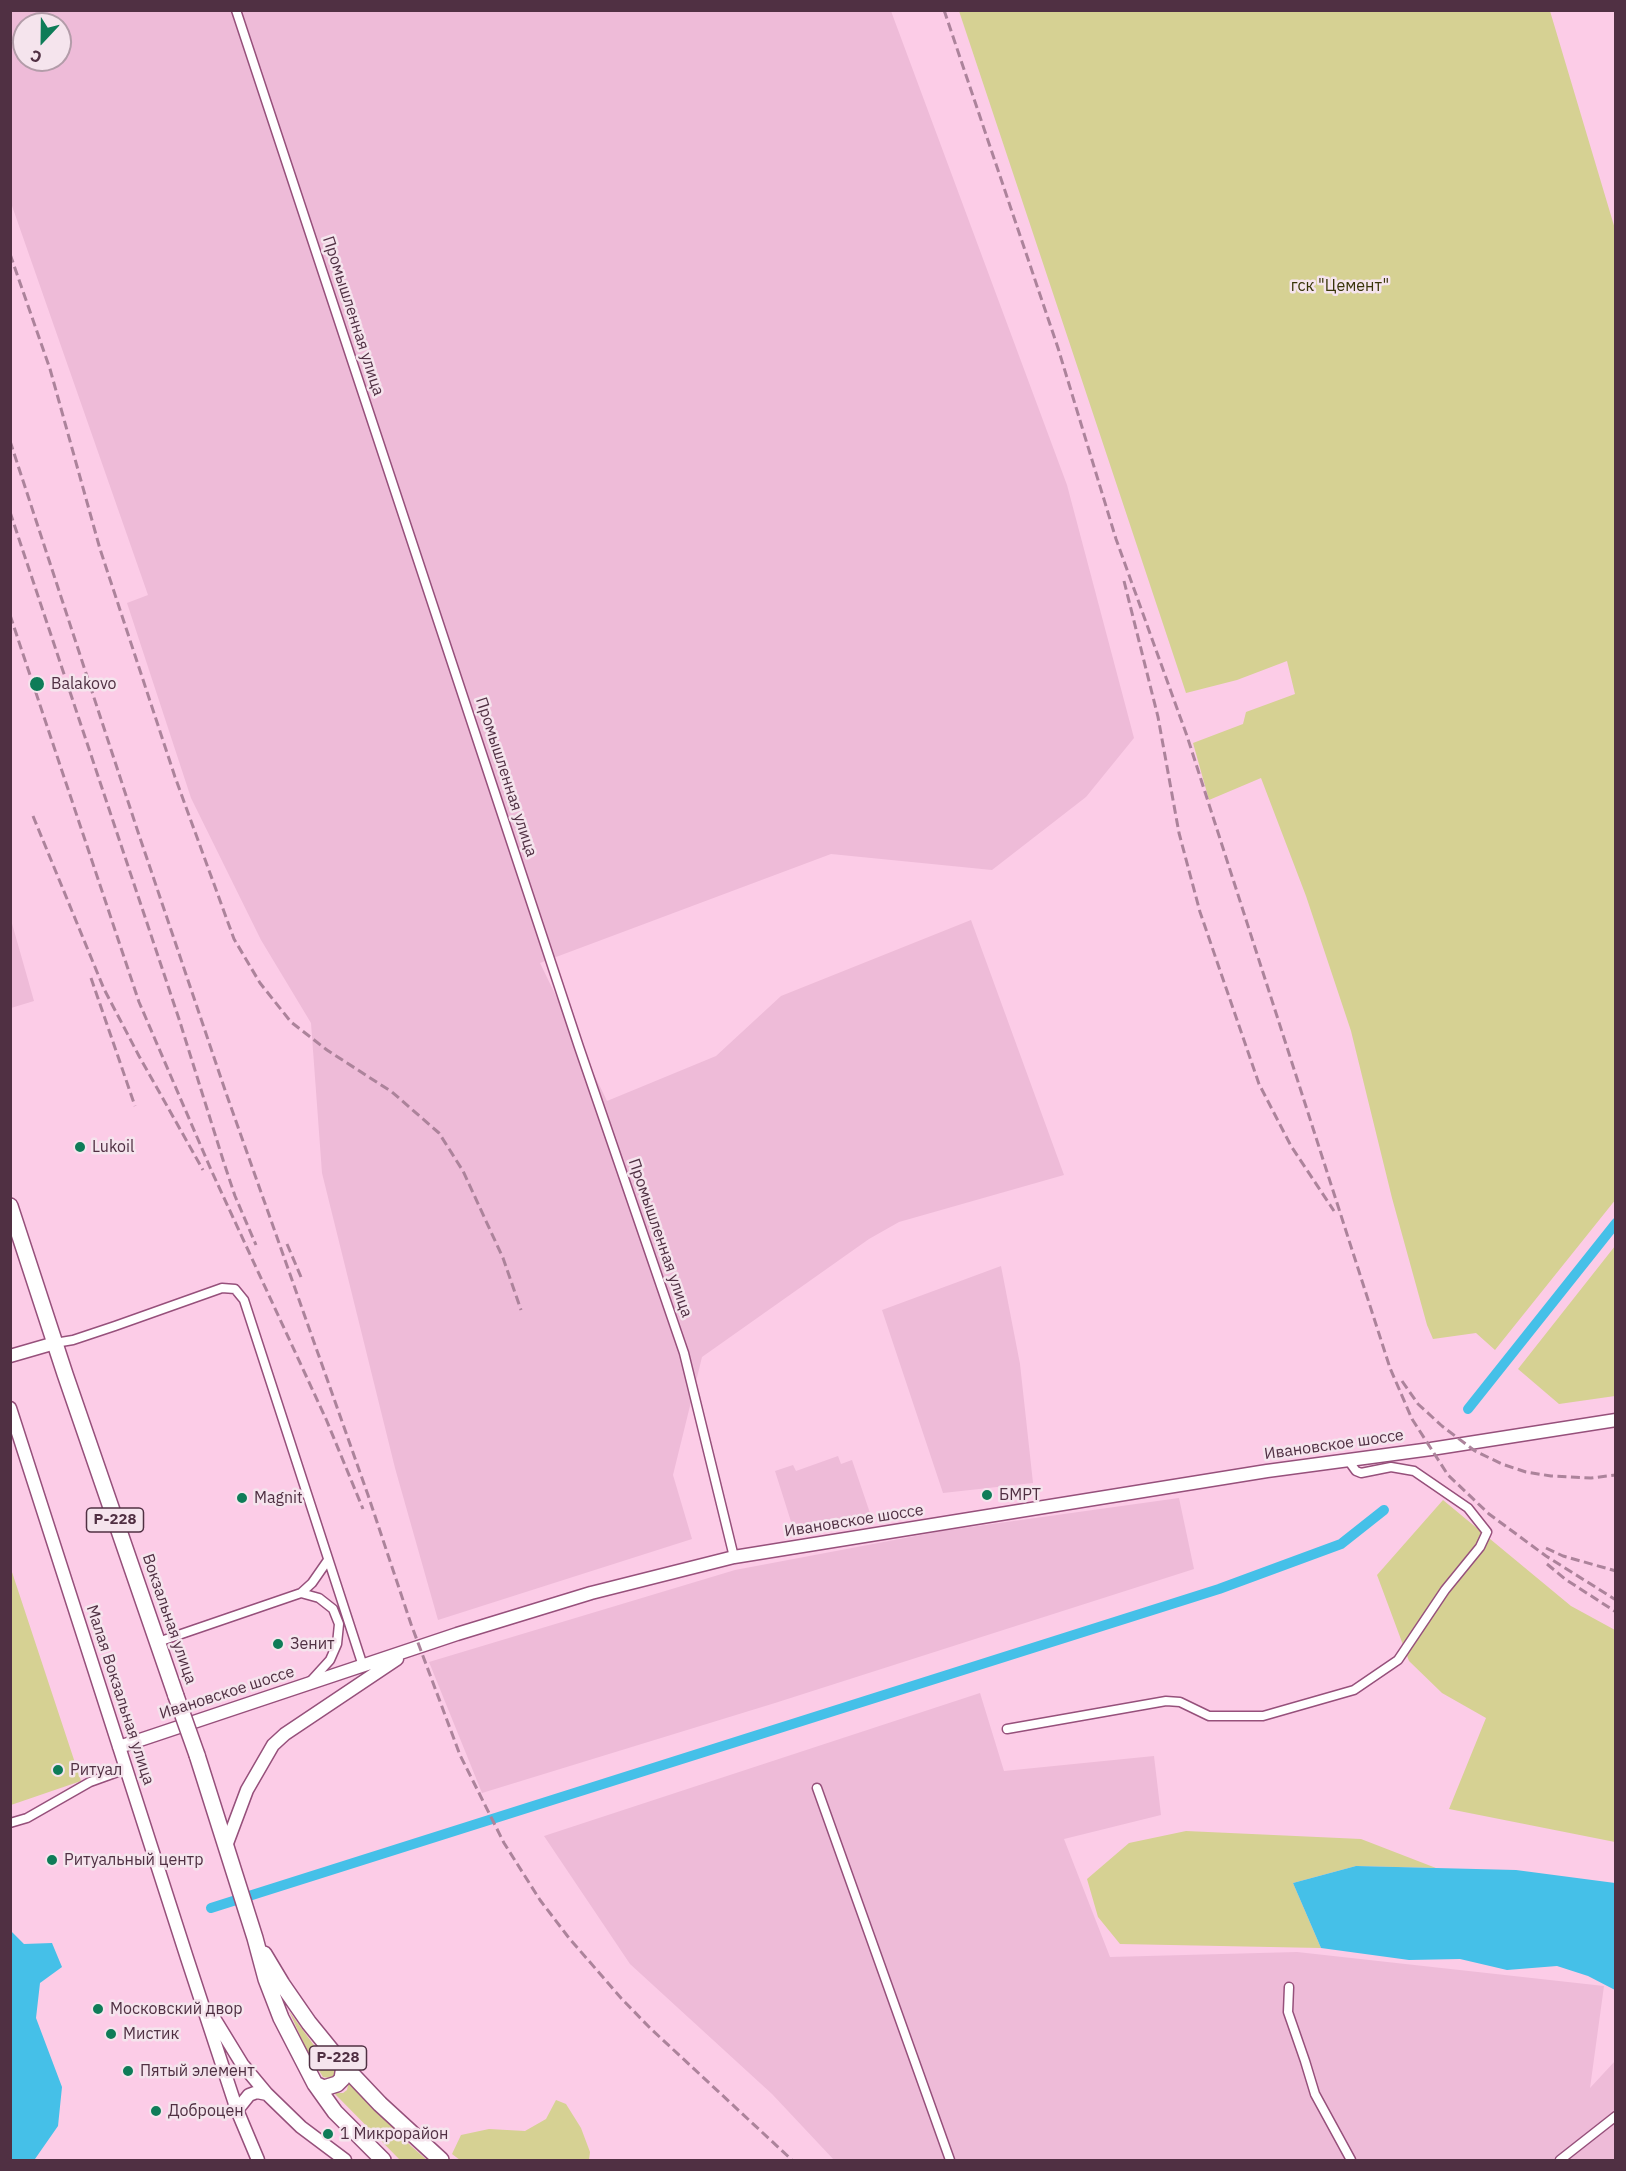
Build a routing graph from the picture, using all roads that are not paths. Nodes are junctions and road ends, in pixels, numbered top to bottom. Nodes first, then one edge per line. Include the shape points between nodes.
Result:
1 (236, 10) edge
2 (10, 1206) edge
3 (54, 1343) junction
4 (10, 1356) edge
5 (10, 1408) edge
6 (1616, 1420) edge
7 (1348, 1460) junction
8 (734, 1557) junction
9 (328, 1560) junction
10 (301, 1593) junction
11 (158, 1642) junction
12 (406, 1652) junction
13 (363, 1666) junction
14 (309, 1683) junction
15 (1007, 1729) dead end
16 (118, 1747) junction
17 (126, 1769) junction
18 (817, 1788) dead end
19 (10, 1823) edge
20 (226, 1846) junction
21 (255, 1938) junction
22 (1289, 1987) dead end
23 (198, 1991) junction
24 (344, 2066) junction
25 (315, 2084) junction
26 (267, 2094) junction
27 (237, 2110) junction
28 (1616, 2116) edge
29 (258, 2160) edge
30 (345, 2160) edge
31 (383, 2160) edge
32 (441, 2160) edge
33 (950, 2160) edge
34 (1351, 2160) edge
35 (1560, 2160) edge

1 - 8 street, Промышленная улица via 684,1353
2 - 3 highway, Вокзальная улица / Р-228
3 - 4 street
3 - 9 street via 73,1340 222,1288 235,1290 244,1300
3 - 11 highway, Вокзальная улица / Р-228
5 - 16 street, Малая Вокзальная улица
6 - 7 street, Ивановское шоссе
7 - 8 street, Ивановское шоссе
7 - 15 street via 1361,1473 1391,1467 1414,1471 1467,1508 1487,1532 1398,1660 1354,1690 1263,1716 1209,1716 1180,1702 1166,1701
8 - 12 street, Ивановское шоссе via 591,1593
9 - 10 street
9 - 13 street
10 - 11 street
10 - 14 street via 319,1598 333,1609 339,1624 330,1660
11 - 20 highway, Вокзальная улица / Р-228, bridge
12 - 13 street, Ивановское шоссе
12 - 20 street via 273,1745 247,1790
13 - 14 street, Ивановское шоссе
14 - 16 street, Ивановское шоссе
16 - 17 street, Малая Вокзальная улица
17 - 19 street via 90,1782 27,1818
17 - 23 street, Малая Вокзальная улица
18 - 33 street
20 - 21 highway, Вокзальная улица / Р-228
21 - 24 highway, Р-228 via 309,2023
21 - 25 highway, Р-228 via 281,2018
22 - 34 street via 1288,2012 1314,2094
23 - 26 street via 231,2048
23 - 27 street
24 - 25 highway via 337,2084 324,2088
24 - 32 highway, Р-228
25 - 31 highway, Р-228 via 335,2112
26 - 27 street via 249,2095
26 - 30 street via 300,2127
27 - 29 street
28 - 35 street

